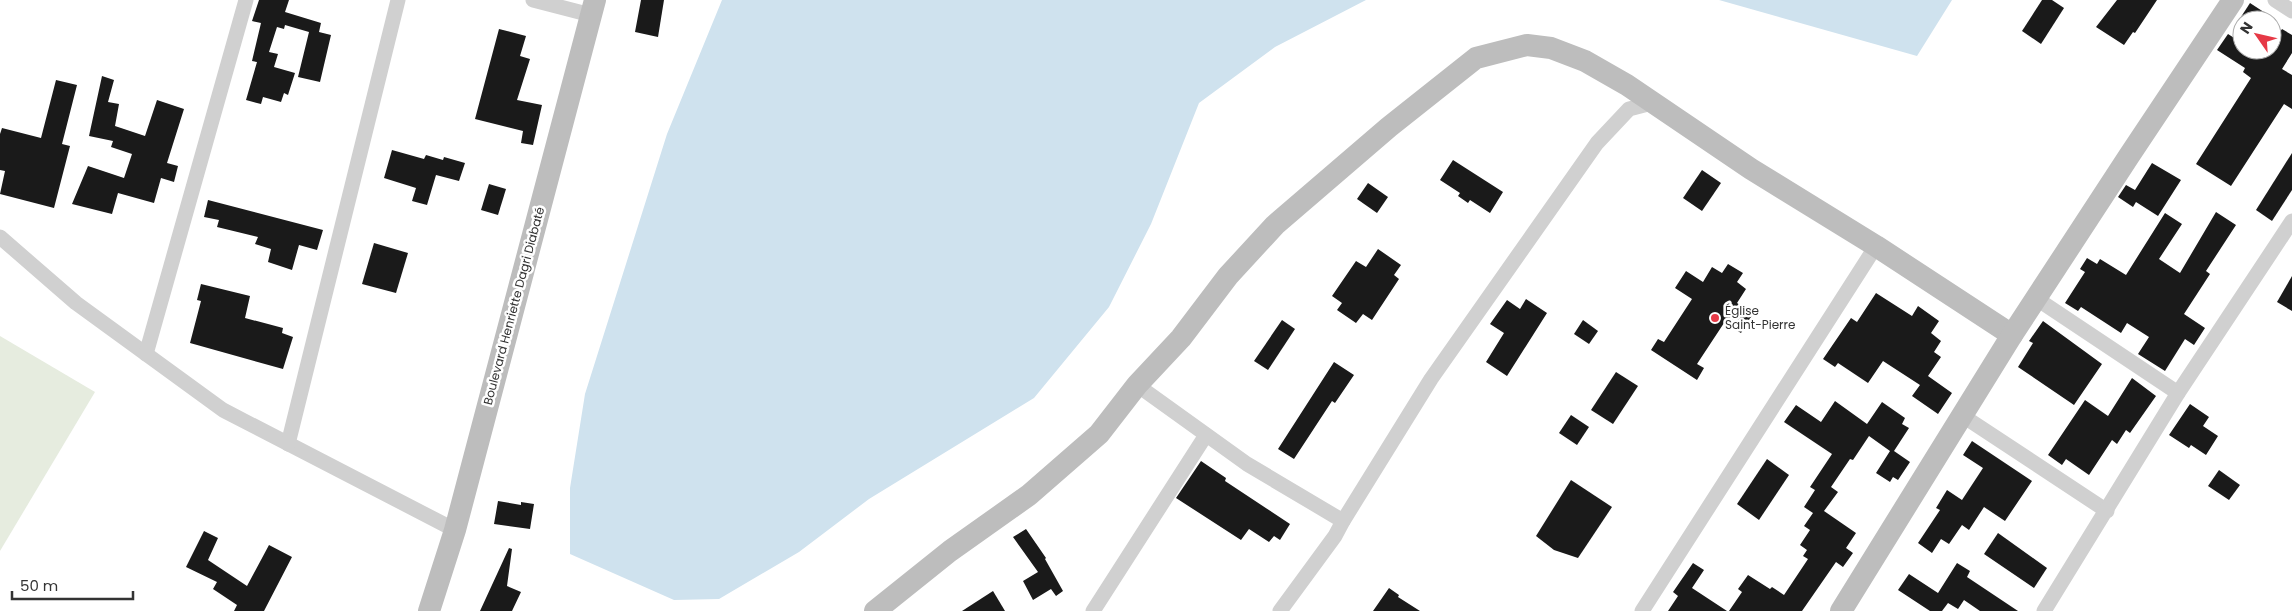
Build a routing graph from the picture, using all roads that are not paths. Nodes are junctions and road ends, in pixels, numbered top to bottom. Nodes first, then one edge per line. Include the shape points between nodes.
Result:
1 (246, 0) edge
2 (398, 0) edge
3 (534, 0) edge
4 (2233, 0) edge
5 (2275, 0) edge
6 (593, 8) edge
7 (2292, 11) edge
8 (1652, 103) junction
9 (2292, 221) edge
10 (0, 236) edge
11 (1876, 246) junction
12 (2037, 299) junction
13 (2012, 335) junction
14 (146, 354) junction
15 (1137, 385) junction
16 (2178, 393) junction
17 (1963, 416) junction
18 (1206, 435) junction
19 (288, 444) junction
20 (2107, 511) junction
21 (1343, 521) junction
22 (455, 530) junction
23 (429, 611) edge
24 (875, 611) edge
25 (1093, 611) edge
26 (1280, 611) edge
27 (1642, 611) edge
28 (1841, 611) edge
29 (2044, 611) edge

1 - 14 street
2 - 19 street
3 - 6 street
4 - 12 street
5 - 7 street
6 - 22 street, Boulevard Henriette Dagri Diabaté
8 - 11 street
8 - 15 street via 1585,61 1551,48 1527,45 1476,58 1389,127 1275,225 1228,276 1181,338
8 - 21 street via 1628,109 1597,143 1431,379
9 - 16 street
10 - 14 street via 57,288
11 - 13 street
11 - 27 street
12 - 13 street
12 - 16 street
13 - 17 street
14 - 19 street via 223,410
15 - 18 street
15 - 24 street via 1099,434 1036,489 950,550
16 - 20 street
17 - 20 street
17 - 28 street
18 - 21 street via 1247,464
18 - 25 street
19 - 22 street
20 - 29 street
21 - 26 street
22 - 23 street, Boulevard Henriette Dagri Diabaté

